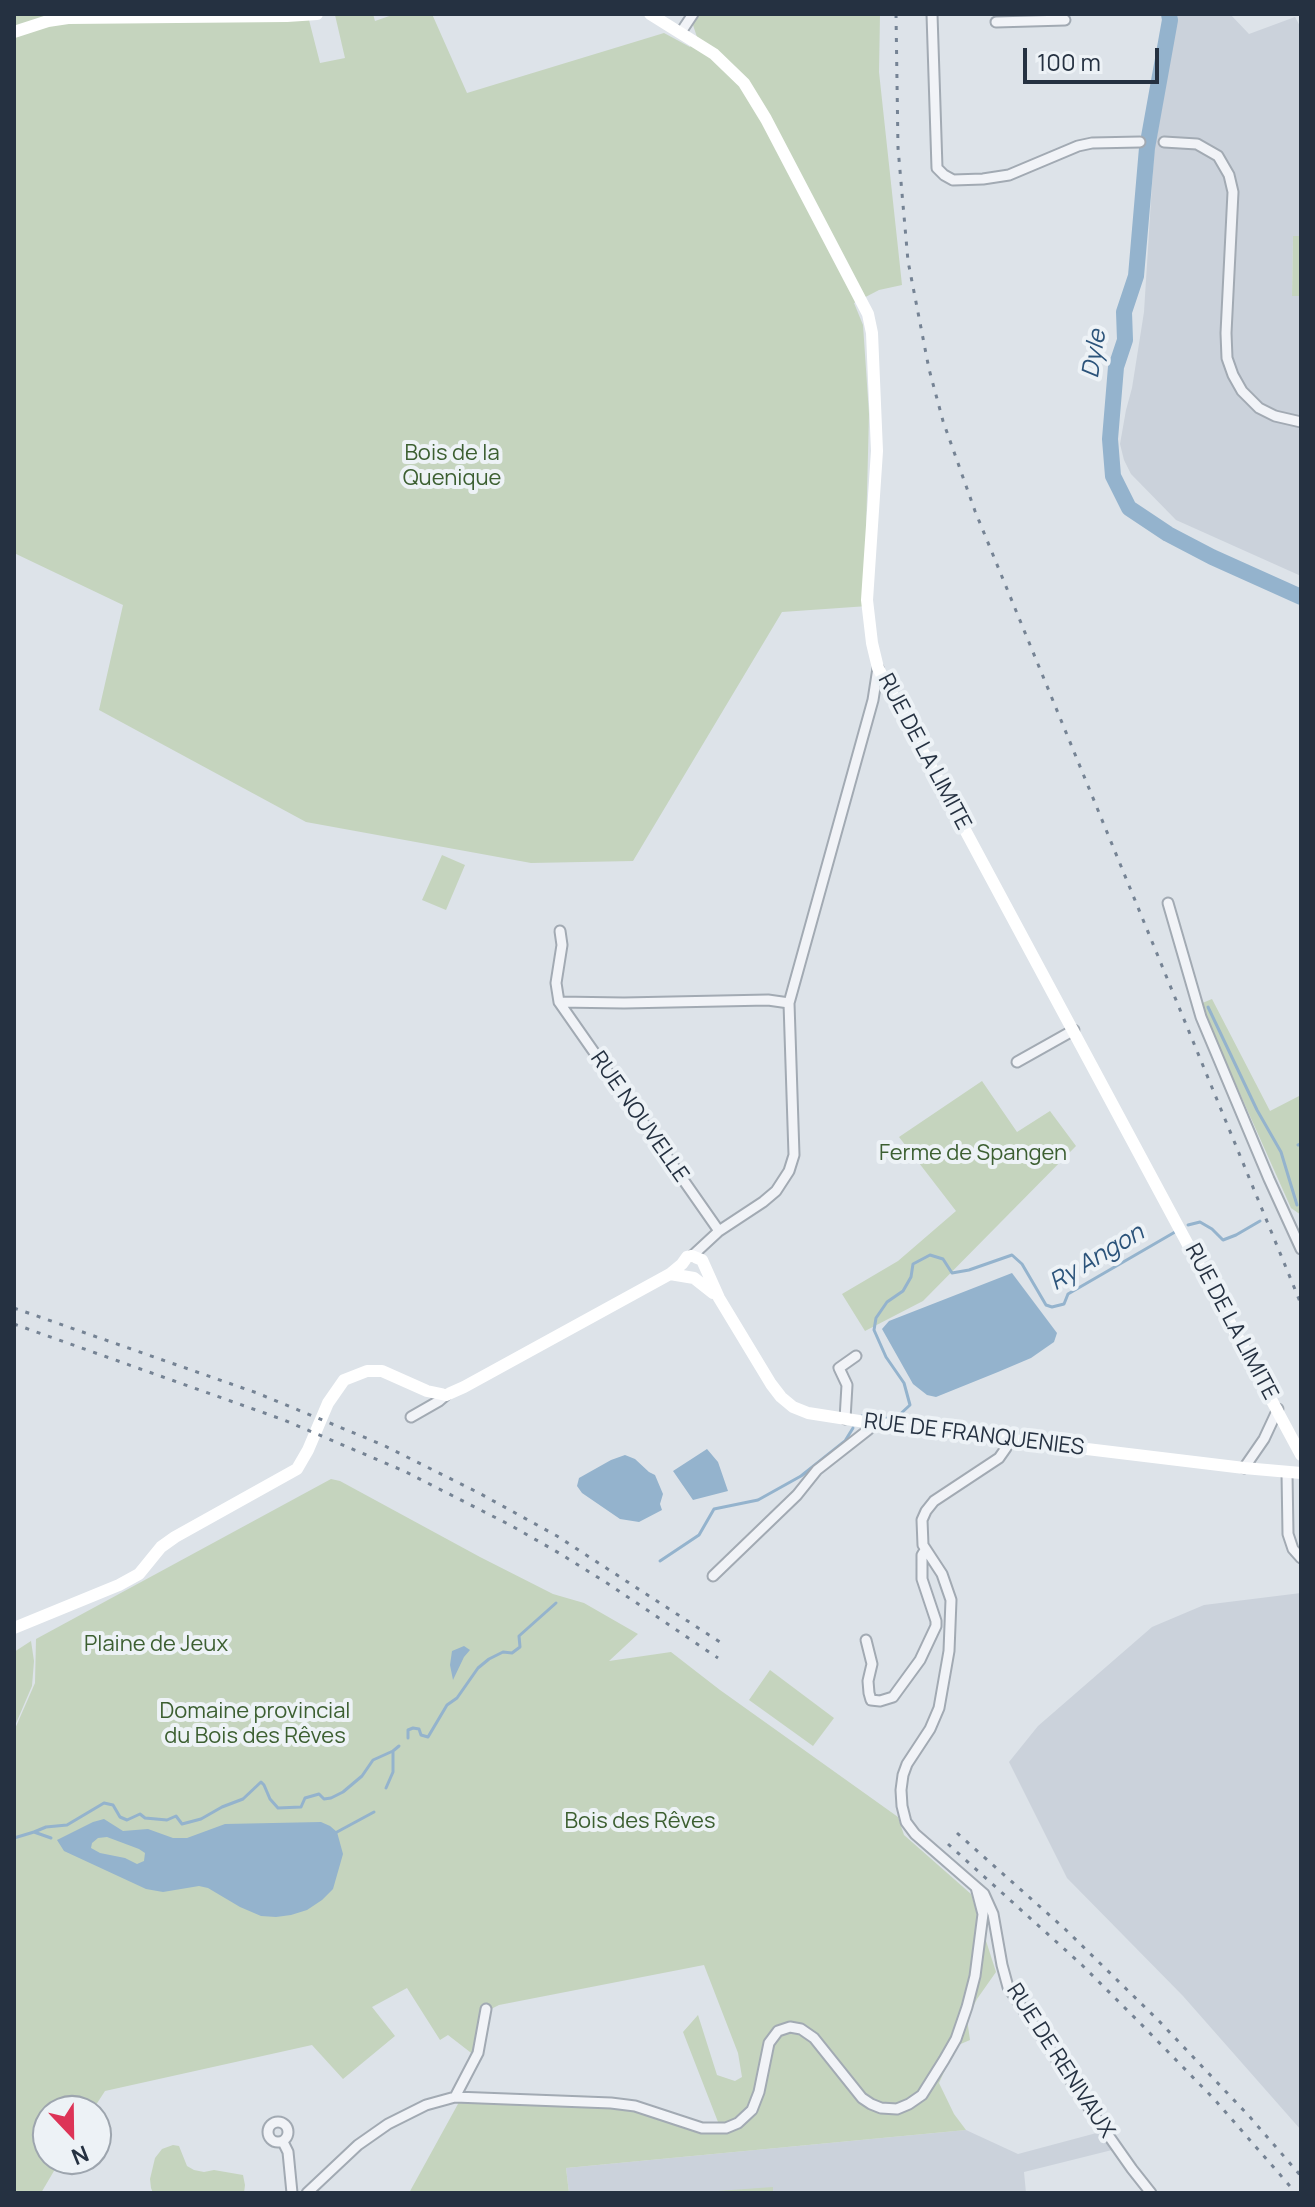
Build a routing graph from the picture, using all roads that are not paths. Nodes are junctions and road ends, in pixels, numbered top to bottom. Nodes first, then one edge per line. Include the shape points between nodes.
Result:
1 (317, 14) edge
2 (650, 14) edge
3 (693, 14) edge
4 (932, 15) edge
5 (1065, 20) dead end
6 (996, 22) dead end
7 (14, 32) edge
8 (681, 32) junction
9 (1140, 142) dead end
10 (1164, 142) dead end
11 (1301, 422) edge
12 (878, 668) junction
13 (891, 693) junction
14 (873, 700) junction
15 (1168, 903) dead end
16 (560, 931) dead end
17 (559, 1002) junction
18 (789, 1003) junction
19 (1074, 1030) junction
20 (1017, 1062) dead end
21 (719, 1231) junction
22 (1301, 1249) edge
23 (693, 1267) junction
24 (856, 1356) dead end
25 (446, 1395) junction
26 (1278, 1409) junction
27 (411, 1417) dead end
28 (845, 1419) junction
29 (872, 1423) junction
30 (1007, 1439) junction
31 (1301, 1455) edge
32 (1244, 1468) junction
33 (1294, 1473) edge
34 (925, 1550) junction
35 (1301, 1558) edge
36 (713, 1576) dead end
37 (14, 1628) edge
38 (866, 1640) dead end
39 (976, 1887) junction
40 (486, 2009) dead end
41 (455, 2097) junction
42 (283, 2142) dead end
43 (292, 2193) edge
44 (307, 2193) edge
45 (1151, 2193) edge

1 - 7 street via 68,18
2 - 8 street, RUE DE LA LIMITE
3 - 8 street
4 - 9 street via 937,168 953,180 1009,175 1092,143
5 - 6 street
8 - 12 street, RUE DE LA LIMITE via 744,83 868,314 877,451 867,600
10 - 11 street via 1197,144 1218,156 1229,175 1233,192 1227,358 1242,391 1259,408
12 - 13 street, RUE DE LA LIMITE
12 - 14 street
13 - 14 street
13 - 19 street, RUE DE LA LIMITE
14 - 18 street
15 - 22 street via 1201,1017
16 - 17 street
17 - 18 street
17 - 21 street, RUE NOUVELLE
18 - 21 street via 794,1155 776,1191
19 - 20 street
19 - 26 street, RUE DE LA LIMITE
21 - 23 street
23 - 25 street via 670,1274
23 - 28 street, RUE DE FRANQUENIES via 719,1298 781,1397 808,1413
24 - 28 street via 839,1368 847,1385
25 - 27 street
25 - 37 street via 382,1371 360,1372 344,1380 297,1469 175,1537 139,1574
26 - 31 street, RUE DE LA LIMITE
26 - 32 street, RUE DE LA LIMITE
28 - 29 street, RUE DE FRANQUENIES
29 - 30 street, RUE DE FRANQUENIES
29 - 36 street via 817,1470
30 - 32 street, RUE DE FRANQUENIES
30 - 34 street via 999,1458 929,1506 921,1524
32 - 33 street, RUE DE FRANQUENIES
33 - 35 street, RUE DE FRANQUENIES via 1288,1534
34 - 38 street via 922,1579 936,1626 893,1697 871,1700
34 - 39 street, RUE DE RENIVAUX via 951,1600 949,1651 939,1708 903,1775 902,1806 915,1834
39 - 41 street via 983,1919 975,1976 956,2039 922,2095 897,2109 862,2098 814,2038 790,2027 778,2031 769,2043 752,2110 726,2128 702,2128 611,2103
39 - 45 street, RUE DE RENIVAUX via 993,1914 1008,1987
40 - 41 street via 478,2053
41 - 44 street via 388,2124
42 - 43 street

